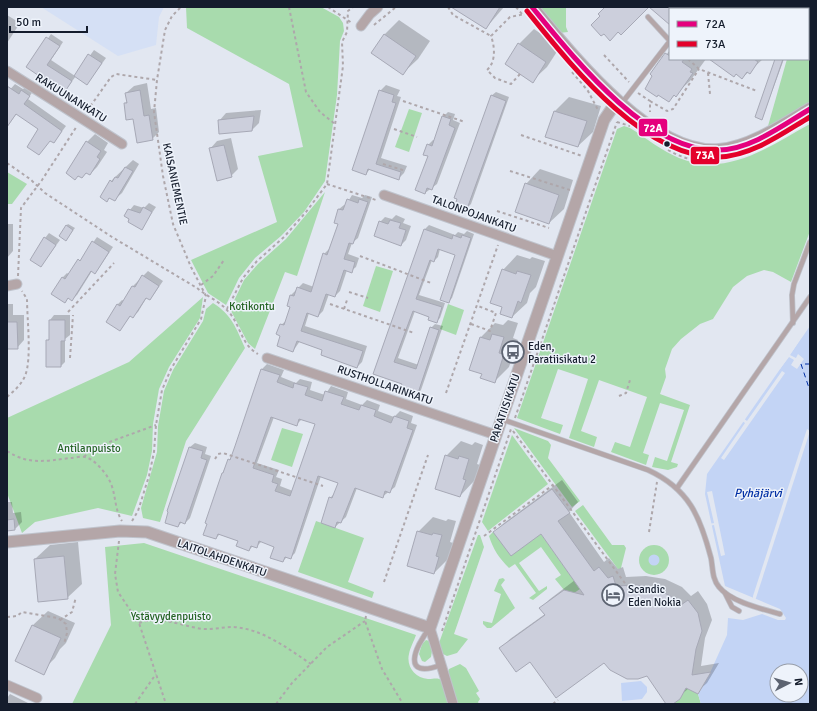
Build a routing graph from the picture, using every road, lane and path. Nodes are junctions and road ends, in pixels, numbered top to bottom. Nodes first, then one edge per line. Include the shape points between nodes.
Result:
1 (181, 7) edge
2 (289, 7) edge
3 (328, 7) edge
4 (354, 7) edge
5 (378, 7) edge
6 (448, 7) edge
7 (516, 7) edge
8 (528, 11) edge
9 (648, 17) dead end
10 (347, 21) junction
11 (361, 26) dead end
12 (491, 36) junction
13 (669, 40) edge
14 (669, 42) edge
15 (689, 60) edge
16 (568, 68) dead end
17 (699, 69) junction
18 (7, 71) edge
19 (708, 73) junction
20 (520, 74) dead end
21 (157, 80) junction
22 (757, 92) dead end
23 (710, 94) dead end
24 (403, 101) dead end
25 (650, 101) dead end
26 (619, 102) junction
27 (810, 109) edge
28 (606, 116) junction
29 (82, 119) junction
30 (465, 122) dead end
31 (335, 124) junction
32 (394, 129) dead end
33 (521, 135) dead end
34 (417, 137) dead end
35 (122, 144) dead end
36 (583, 157) dead end
37 (7, 163) edge
38 (383, 164) dead end
39 (406, 171) dead end
40 (510, 171) dead end
41 (327, 184) junction
42 (37, 185) junction
43 (572, 190) dead end
44 (381, 198) joint
45 (497, 211) dead end
46 (549, 228) dead end
47 (501, 236) junction
48 (810, 242) edge
49 (360, 256) dead end
50 (557, 256) junction
51 (224, 260) dead end
52 (114, 263) dead end
53 (431, 283) dead end
54 (17, 284) junction
55 (201, 285) junction
56 (7, 286) edge
57 (349, 292) dead end
58 (206, 296) junction
59 (810, 297) edge
60 (368, 298) dead end
61 (347, 300) dead end
62 (330, 304) dead end
63 (478, 306) junction
64 (227, 309) junction
65 (344, 309) junction
66 (68, 312) dead end
67 (73, 315) dead end
68 (793, 323) junction
69 (471, 324) junction
70 (414, 333) dead end
71 (70, 358) dead end
72 (267, 358) joint
73 (630, 380) dead end
74 (446, 393) dead end
75 (619, 396) dead end
76 (7, 397) edge
77 (501, 419) junction
78 (156, 425) junction
79 (512, 426) junction
80 (496, 435) junction
81 (7, 451) edge
82 (428, 455) dead end
83 (84, 457) junction
84 (215, 459) dead end
85 (658, 475) junction
86 (553, 485) junction
87 (323, 486) dead end
88 (677, 488) junction
89 (121, 532) junction
90 (649, 532) dead end
91 (484, 536) dead end
92 (7, 542) edge
93 (126, 542) dead end
94 (111, 543) dead end
95 (384, 582) dead end
96 (627, 586) dead end
97 (725, 593) junction
98 (76, 597) dead end
99 (739, 612) dead end
100 (780, 614) dead end
101 (7, 617) edge
102 (373, 617) dead end
103 (60, 620) junction
104 (365, 621) junction
105 (139, 623) junction
106 (430, 628) junction
107 (64, 644) dead end
108 (436, 648) junction
109 (311, 664) junction
110 (441, 665) junction
111 (156, 674) junction
112 (7, 685) edge
113 (36, 698) dead end
114 (558, 700) dead end
115 (135, 704) edge
116 (166, 704) edge
117 (276, 704) edge
118 (403, 704) edge
119 (453, 704) edge
120 (553, 704) edge

1 - 21 path, KAISANIEMENTIE via 172,16 165,30
2 - 31 path via 306,92 320,112
3 - 10 path
4 - 10 path via 348,11
5 - 11 street
6 - 12 path via 453,15
7 - 8 path
8 - 12 path via 510,17
8 - 26 main road
9 - 13 lane
10 - 31 path via 347,32 342,42 343,66
12 - 20 path via 494,55 487,70 495,78 510,84
14 - 26 lane
15 - 17 path
16 - 28 path via 588,91 596,108
17 - 19 path
17 - 25 path via 673,109 667,111
18 - 29 street, RAKUUNANKATU
19 - 22 path
19 - 23 path
21 - 29 path via 116,74 111,77
21 - 55 path, KAISANIEMENTIE via 154,112 173,224
24 - 30 path
26 - 27 main road via 678,143 708,151 747,143
26 - 28 street, PARATIISIKATU
28 - 50 street, PARATIISIKATU
28 - 79 path via 618,122
29 - 35 street, RAKUUNANKATU
29 - 42 path
31 - 41 path
32 - 34 path
33 - 36 path
37 - 42 path
38 - 39 path
40 - 43 path
41 - 44 path
41 - 64 path via 284,237 257,261 243,278
42 - 54 path via 21,208
42 - 58 path via 45,193
44 - 47 street, TALONPOJANKATU
45 - 46 path
47 - 50 street, TALONPOJANKATU
47 - 63 path
48 - 68 lane via 794,284
49 - 53 path
50 - 77 street, PARATIISIKATU
51 - 55 path via 213,276
52 - 66 path
54 - 56 street
54 - 76 path via 27,299 28,359 25,376
55 - 58 path, KAISANIEMENTIE
57 - 60 path
58 - 64 path
58 - 78 path via 201,319 171,369 162,390
59 - 68 lane
61 - 65 path
62 - 65 path
63 - 69 path
63 - 69 path via 496,313 490,331
64 - 72 path via 250,350
65 - 70 path
67 - 71 path
68 - 88 lane
69 - 74 path
72 - 80 street, RUSTHOLLARINKATU
73 - 75 path via 626,392
77 - 79 lane
77 - 80 street, PARATIISIKATU
78 - 83 path via 93,448
78 - 89 path via 154,452 138,511 133,521
79 - 85 lane
79 - 86 path
79 - 108 path
80 - 106 street, PARATIISIKATU
81 - 83 path via 18,458 36,462
82 - 95 path
83 - 89 path via 94,462 113,485
84 - 87 path via 218,454 223,453
85 - 88 lane
85 - 90 path
86 - 91 path
86 - 96 path
88 - 97 lane via 698,515 707,542 714,580
89 - 92 street, LAITOLAHDENKATU
89 - 93 path
89 - 94 path
89 - 105 path via 115,574 118,592
89 - 106 street, LAITOLAHDENKATU via 147,532
97 - 99 lane via 732,606
97 - 100 lane via 751,606
98 - 103 path via 72,612
101 - 103 path via 17,616 22,612
102 - 104 path via 366,615
103 - 107 path via 66,624
104 - 109 path via 327,647
104 - 118 path via 382,669
105 - 109 path via 166,620 198,628 249,629 284,646
105 - 111 path
106 - 108 street
106 - 110 lane via 419,643 414,661 416,666 424,669
108 - 110 street
109 - 117 path
110 - 119 street
111 - 115 path
111 - 116 path
112 - 113 street
114 - 120 path

